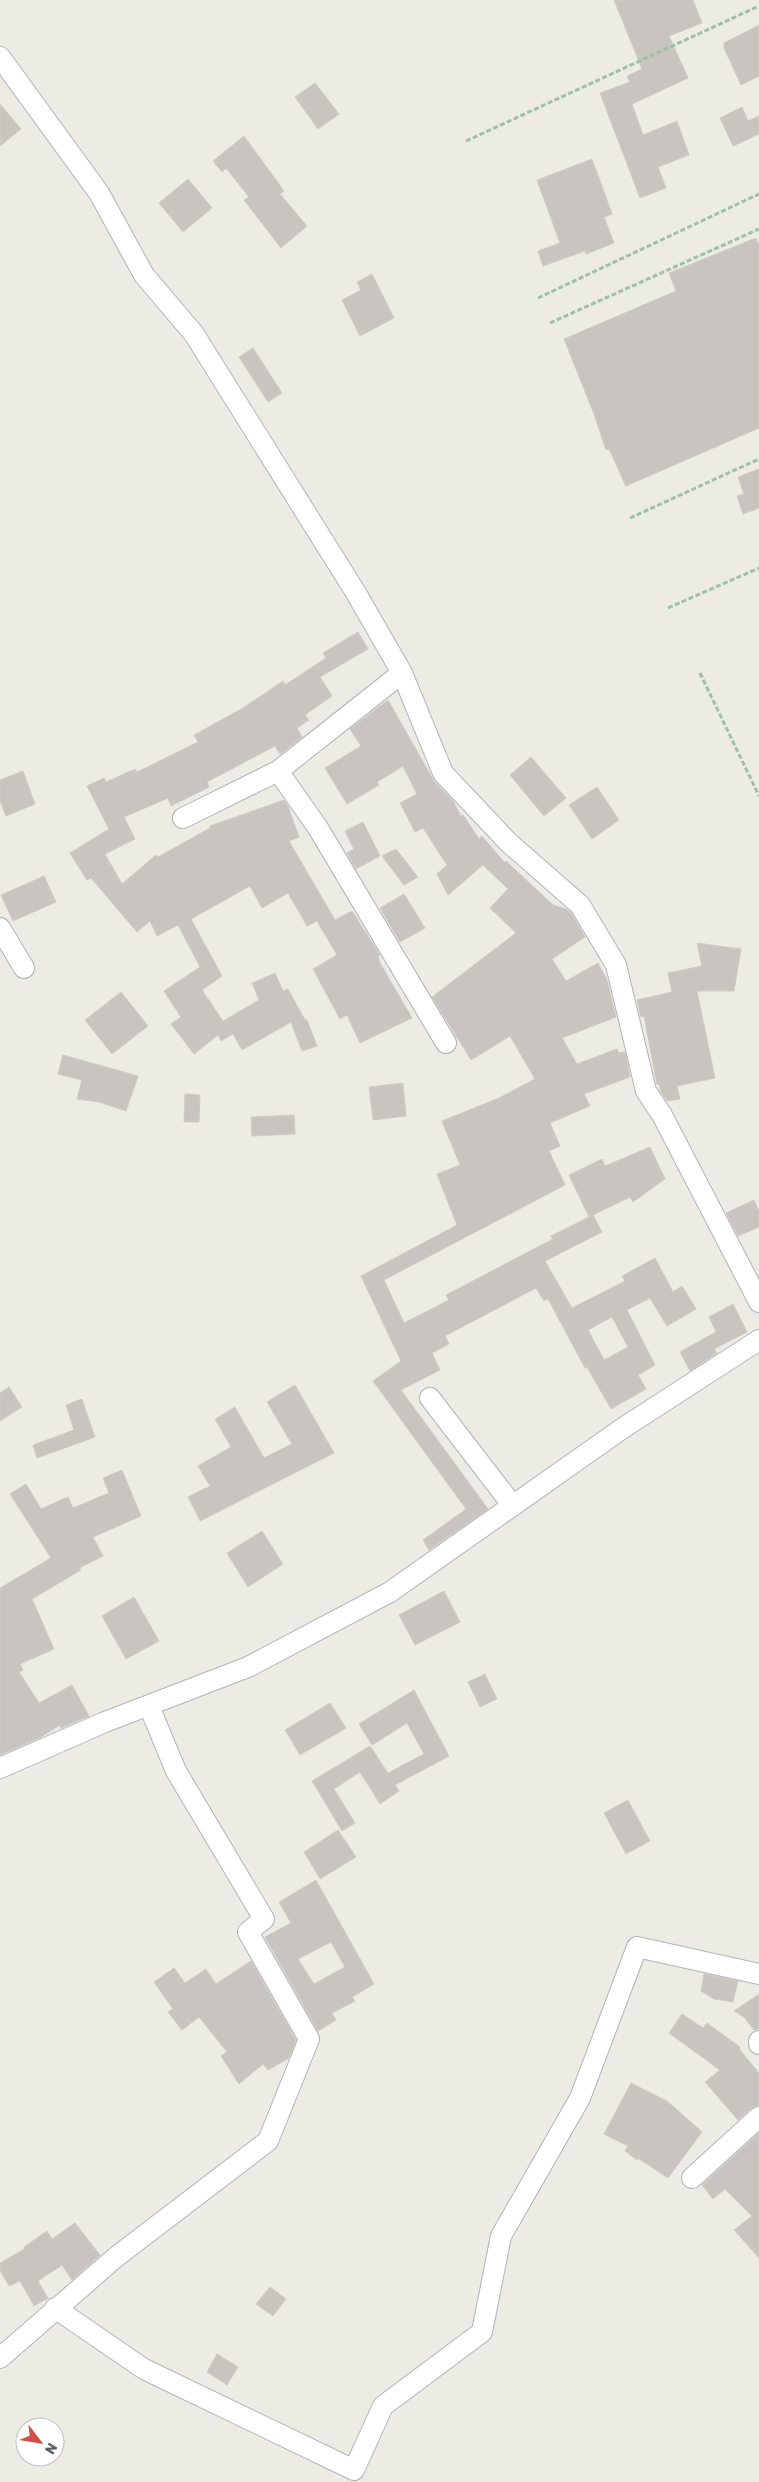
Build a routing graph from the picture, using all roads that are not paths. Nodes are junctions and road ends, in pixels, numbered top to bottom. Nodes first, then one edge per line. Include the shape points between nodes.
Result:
1 (0, 57) edge
2 (402, 673) junction
3 (278, 772) junction
4 (183, 818) dead end
5 (0, 928) edge
6 (24, 968) dead end
7 (446, 1043) dead end
8 (759, 1302) edge
9 (759, 1340) edge
10 (430, 1398) dead end
11 (513, 1506) junction
12 (149, 1706) junction
13 (0, 1768) edge
14 (759, 1974) edge
15 (759, 2117) edge
16 (692, 2178) dead end
17 (55, 2308) junction
18 (0, 2358) edge

1 - 2 street via 99,193 144,274 194,334 356,593
2 - 3 street
2 - 8 street via 443,773 508,842 580,905 616,965 646,1091 662,1115
3 - 4 street
3 - 7 street via 318,828
5 - 6 street
9 - 11 street via 623,1428
10 - 11 street
11 - 12 street via 390,1592 248,1667
12 - 13 street
12 - 17 street via 176,1770 264,1919 248,1932 309,2039 268,2141
14 - 17 street via 637,1948 580,2098 501,2236 482,2332 383,2406 354,2470 144,2369
15 - 16 street
17 - 18 street

